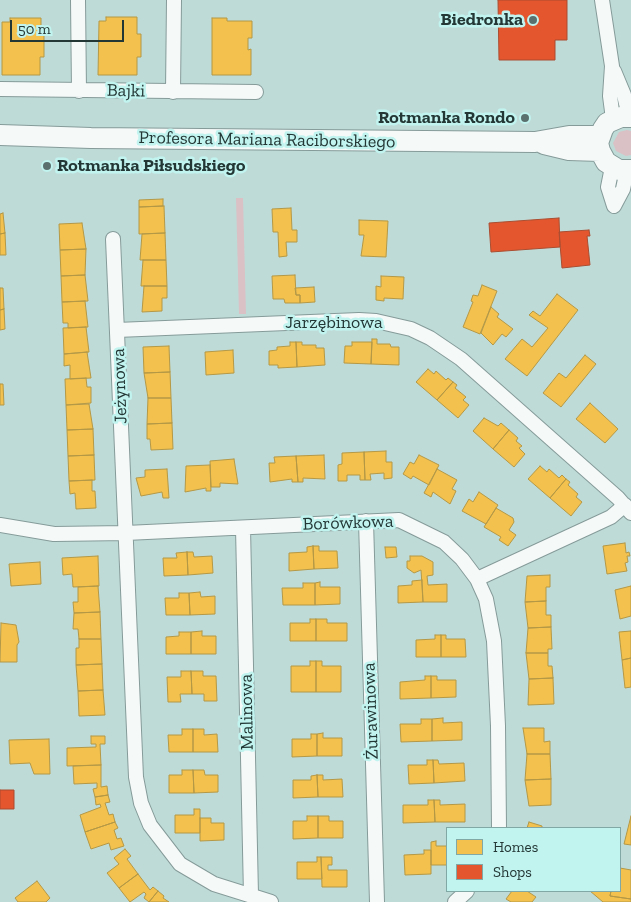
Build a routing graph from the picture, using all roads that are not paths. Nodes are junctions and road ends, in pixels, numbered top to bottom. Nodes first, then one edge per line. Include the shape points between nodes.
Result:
1 (78, 0) edge
2 (174, 0) edge
3 (602, 0) edge
4 (0, 89) edge
5 (79, 91) junction
6 (173, 92) junction
7 (256, 92) dead end
8 (624, 117) edge
9 (0, 135) edge
10 (614, 159) edge
11 (113, 239) dead end
12 (118, 330) junction
13 (628, 509) edge
14 (366, 521) junction
15 (0, 524) edge
16 (242, 528) junction
17 (126, 533) junction
18 (477, 579) junction
19 (499, 827) edge
20 (466, 892) edge
21 (251, 895) junction
22 (271, 902) edge
23 (377, 902) edge
24 (455, 902) edge

1 - 5 street
2 - 6 street
3 - 8 street via 612,66 624,95
4 - 5 street, Bajki
5 - 6 street, Bajki
6 - 7 street, Bajki
8 - 10 main road via 602,129
9 - 10 main road, Profesora Mariana Raciborskiego via 535,142 570,136
11 - 12 street, Jeżynowa
12 - 13 street, Jarzębinowa via 359,320 411,329 461,359
12 - 17 street, Jeżynowa
13 - 18 street
14 - 16 street, Borówkowa
14 - 18 street, Borówkowa via 399,520 444,542 462,558
14 - 23 street, Żurawinowa
15 - 17 street, Borówkowa via 54,534
16 - 17 street, Borówkowa
16 - 21 street, Malinowa
17 - 21 street via 136,777 141,803 150,825 180,864 214,884
18 - 19 street, Borówkowa via 486,599 494,641
20 - 24 street
21 - 22 street

